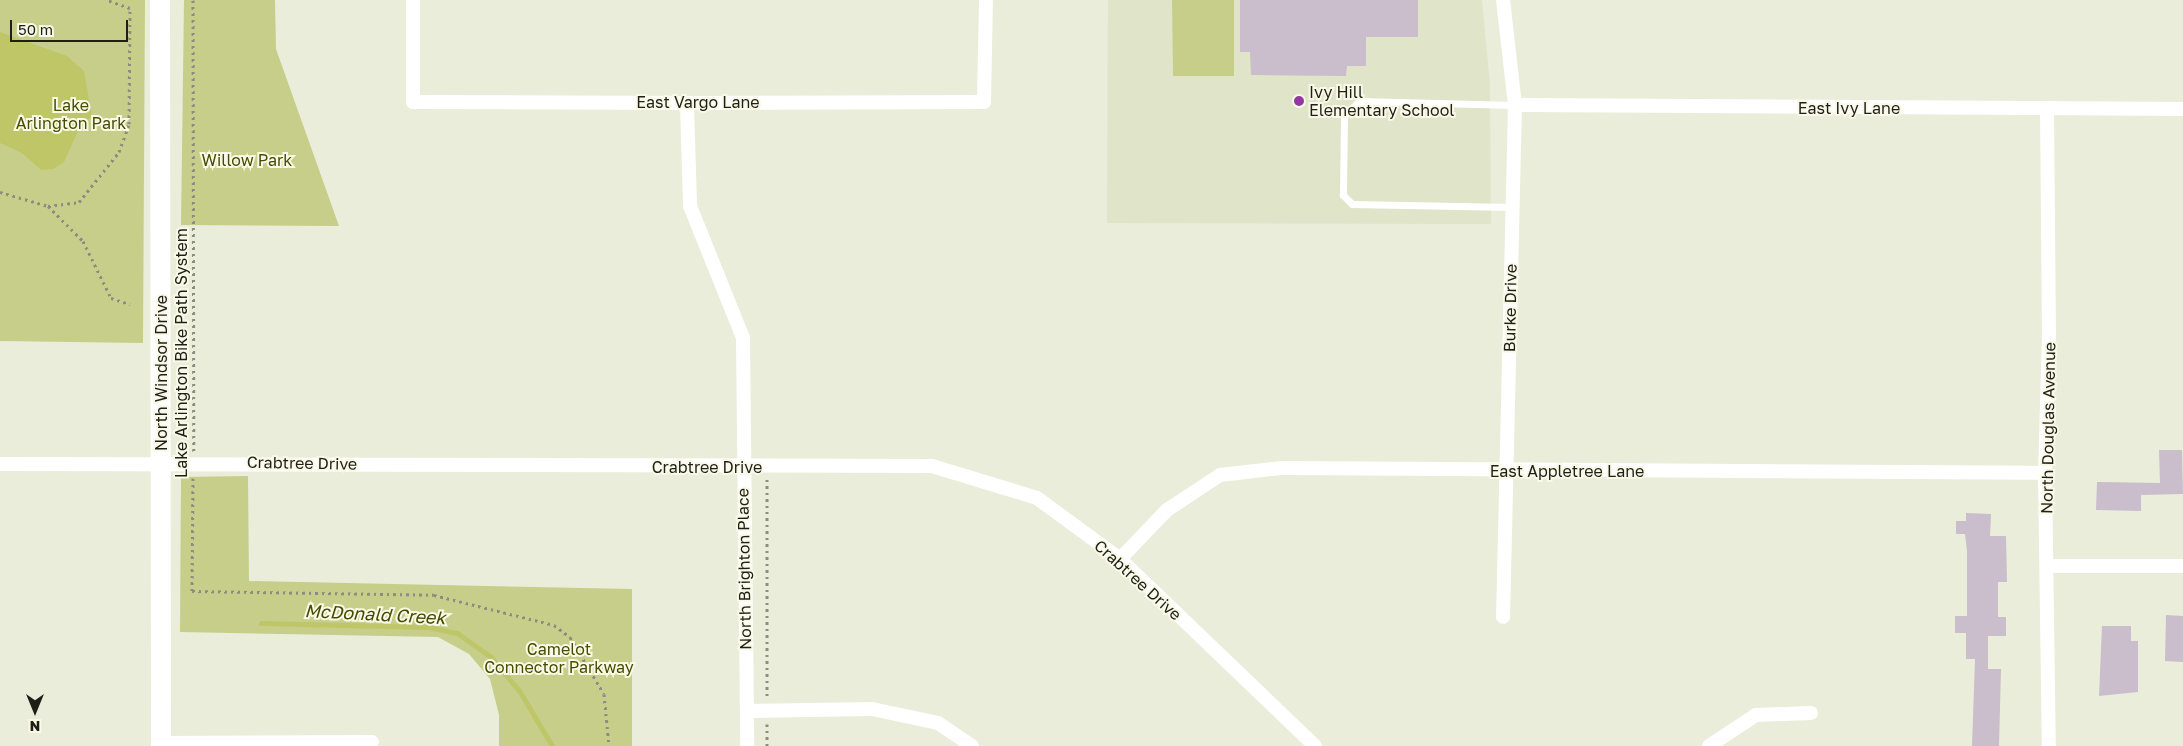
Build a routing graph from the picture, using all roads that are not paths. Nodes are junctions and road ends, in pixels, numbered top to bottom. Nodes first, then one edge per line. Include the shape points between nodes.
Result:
1 (160, 0) edge
2 (413, 0) edge
3 (986, 0) edge
4 (1502, 0) edge
5 (687, 102) junction
6 (1515, 105) junction
7 (2047, 109) junction
8 (2183, 109) edge
9 (1512, 207) junction
10 (161, 463) junction
11 (0, 464) edge
12 (742, 468) junction
13 (1506, 471) junction
14 (2045, 472) junction
15 (1120, 559) junction
16 (2049, 566) junction
17 (2183, 566) edge
18 (1503, 617) dead end
19 (747, 711) junction
20 (1812, 712) dead end
21 (372, 742) dead end
22 (161, 744) edge
23 (747, 746) edge
24 (972, 746) edge
25 (1315, 746) edge
26 (1709, 746) edge
27 (2049, 746) edge

1 - 10 main road, North Windsor Drive
2 - 5 street, East Vargo Lane via 413,102
3 - 5 street, East Vargo Lane via 984,102
4 - 6 street, Burke Drive
5 - 12 street, North Brighton Place via 690,206 743,338
6 - 7 street, East Ivy Lane
6 - 9 street, Burke Drive
6 - 9 lane via 1359,101 1348,108 1343,195 1352,204 1370,207
7 - 8 street, East Ivy Lane
7 - 14 street, North Douglas Avenue via 2049,333
9 - 13 street, Burke Drive
10 - 11 street, Crabtree Drive
10 - 12 street, Crabtree Drive
10 - 22 main road, North Windsor Drive
12 - 15 street, Crabtree Drive via 932,466 1037,498
12 - 19 street, North Brighton Place
13 - 14 street, East Appletree Lane
13 - 15 street, East Appletree Lane via 1281,468 1220,475 1167,510
13 - 18 street, Burke Drive
14 - 16 street, North Douglas Avenue
15 - 25 street, Crabtree Drive
16 - 17 street
16 - 27 street, North Douglas Avenue
19 - 23 street, North Brighton Place
19 - 24 street via 872,709 938,723
20 - 26 street via 1756,715
21 - 22 street

